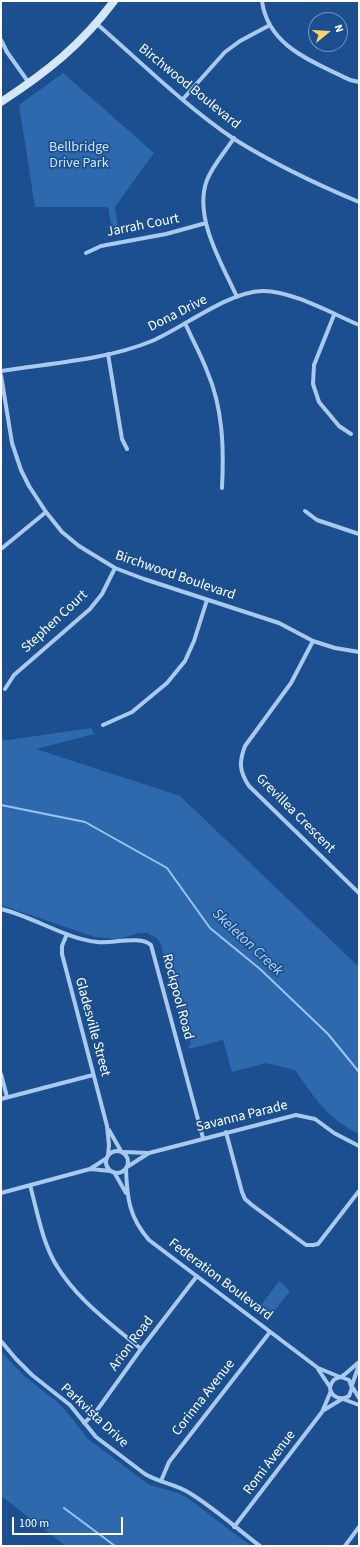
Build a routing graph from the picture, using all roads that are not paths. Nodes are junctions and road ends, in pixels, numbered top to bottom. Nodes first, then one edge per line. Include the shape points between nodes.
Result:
1 (114, 1) edge
2 (262, 1) edge
3 (97, 24) junction
4 (270, 25) junction
5 (1, 40) edge
6 (359, 82) edge
7 (29, 84) junction
8 (183, 99) junction
9 (1, 102) edge
10 (234, 138) junction
11 (359, 202) edge
12 (206, 223) junction
13 (86, 253) dead end
14 (237, 296) junction
15 (334, 315) junction
16 (185, 324) junction
17 (359, 325) edge
18 (108, 354) junction
19 (1, 371) edge
20 (1, 375) edge
21 (351, 434) dead end
22 (128, 449) dead end
23 (222, 488) dead end
24 (305, 511) dead end
25 (46, 512) junction
26 (359, 534) edge
27 (1, 549) edge
28 (115, 568) junction
29 (208, 600) junction
30 (313, 641) junction
31 (359, 652) edge
32 (5, 689) dead end
33 (103, 725) dead end
34 (359, 893) edge
35 (1, 909) edge
36 (66, 934) junction
37 (1, 1074) edge
38 (93, 1075) junction
39 (7, 1097) junction
40 (1, 1099) edge
41 (107, 1126) junction
42 (226, 1132) junction
43 (203, 1138) junction
44 (359, 1146) edge
45 (122, 1152) junction
46 (149, 1154) junction
47 (107, 1157) junction
48 (127, 1168) junction
49 (90, 1169) junction
50 (113, 1172) junction
51 (30, 1185) junction
52 (359, 1191) edge
53 (1, 1193) edge
54 (127, 1195) junction
55 (197, 1276) junction
56 (270, 1332) junction
57 (1, 1341) edge
58 (141, 1349) junction
59 (359, 1364) edge
60 (318, 1368) junction
61 (340, 1377) junction
62 (352, 1386) junction
63 (331, 1389) junction
64 (359, 1398) edge
65 (342, 1399) junction
66 (359, 1405) edge
67 (322, 1412) junction
68 (84, 1423) junction
69 (161, 1481) junction
70 (234, 1527) junction
71 (359, 1527) edge
72 (260, 1546) edge
73 (345, 1546) edge

1 - 3 street
2 - 4 street
3 - 7 street via 52,67
3 - 8 street, Birchwood Boulevard
4 - 6 street via 283,43 299,56
4 - 8 street via 225,52
5 - 7 street
7 - 9 street
8 - 10 street, Birchwood Boulevard
10 - 11 street, Birchwood Boulevard via 276,164
10 - 12 street via 208,180 203,200
12 - 13 street, Jarrah Court via 153,237 101,246
12 - 14 street
14 - 15 street, Dona Drive via 262,291 276,292
14 - 16 street, Dona Drive
15 - 17 street, Dona Drive
15 - 21 street via 314,365 313,384 319,402 339,426
16 - 18 street, Dona Drive via 153,340
16 - 23 street via 215,395 223,450
18 - 19 street, Dona Drive
18 - 22 street via 122,439
20 - 25 street, Birchwood Boulevard via 12,443 21,470
24 - 26 street via 317,520
25 - 27 street
25 - 28 street, Birchwood Boulevard via 62,532 79,546
28 - 29 street, Birchwood Boulevard
28 - 32 street, Stephen Court via 102,594 90,609 14,675
29 - 30 street, Birchwood Boulevard via 279,623
29 - 33 street via 185,661 167,683 132,712
30 - 31 street, Birchwood Boulevard
30 - 34 street, Grevillea Crescent via 291,683 245,746 240,768 249,786
35 - 36 street, Rockpool Road via 26,916
36 - 38 street, Gladesville Street via 61,950
36 - 43 street, Rockpool Road via 96,942 138,940 151,945
37 - 39 street
38 - 39 street
38 - 41 street, Gladesville Street
39 - 40 street
41 - 45 street, Gladesville Street
41 - 47 street, Gladesville Street
42 - 43 street, Savanna Parade
42 - 44 street, Savanna Parade via 290,1115 301,1115 315,1119
42 - 52 street via 245,1198 306,1245 318,1244
43 - 46 street, Savanna Parade
45 - 46 street, Savanna Parade
45 - 47 street via 114,1151
45 - 48 street via 128,1159
46 - 48 street, Savanna Parade
47 - 49 street
47 - 50 street via 107,1166
48 - 50 street
48 - 54 street, Federation Boulevard
49 - 50 street
49 - 51 street
50 - 54 street, Federation Boulevard
51 - 53 street
51 - 58 street via 47,1246 61,1272 81,1298
54 - 55 street, Federation Boulevard via 133,1217 142,1233
55 - 56 street, Federation Boulevard
55 - 58 street, Arion Road
56 - 60 street, Federation Boulevard
56 - 69 street, Corinna Avenue via 169,1462
57 - 68 street, Parkvista Drive via 32,1375 70,1406
58 - 68 street, Arion Road via 95,1413
59 - 61 street
59 - 62 street
60 - 61 street, Federation Boulevard
60 - 63 street, Federation Boulevard
61 - 62 street via 348,1379
61 - 63 street via 334,1379
62 - 64 street
62 - 65 street via 350,1395
63 - 65 street via 335,1397
63 - 67 street, Romi Avenue
65 - 66 street
65 - 67 street, Romi Avenue
67 - 70 street, Romi Avenue
68 - 69 street, Parkvista Drive via 96,1437 127,1462 151,1478
69 - 70 street, Parkvista Drive via 188,1492
70 - 72 street, Parkvista Drive
71 - 73 street

